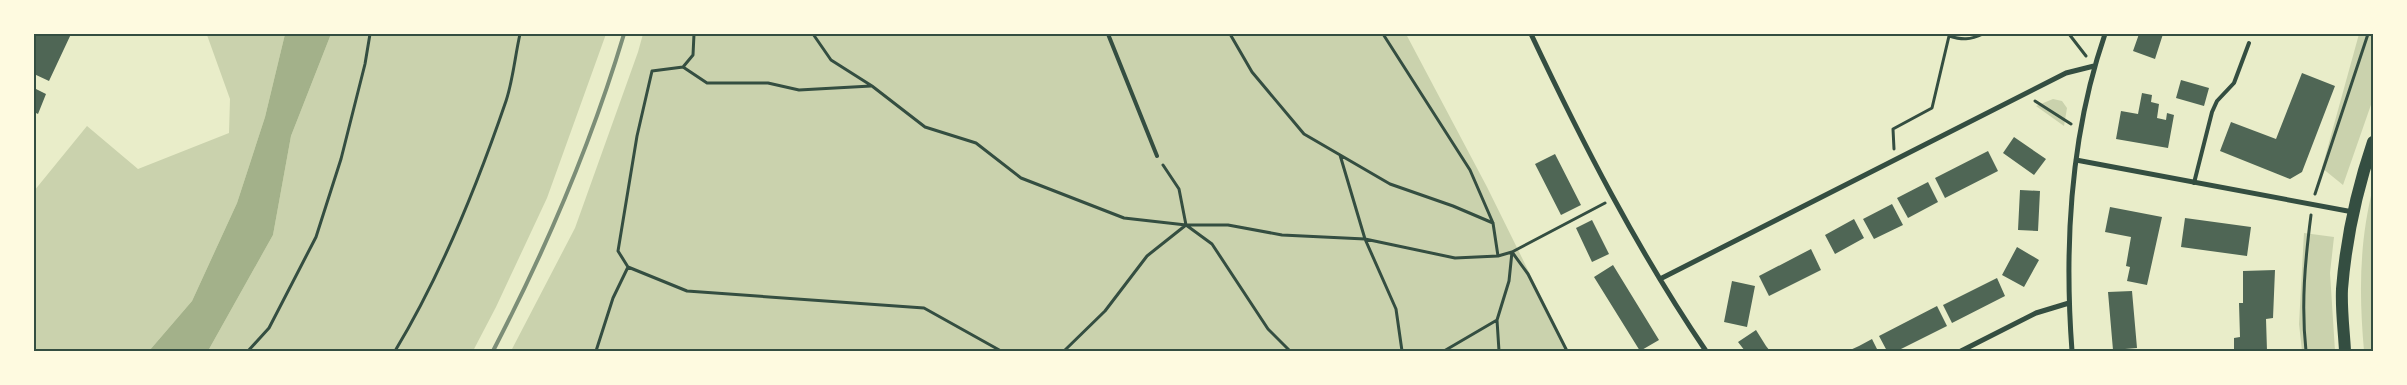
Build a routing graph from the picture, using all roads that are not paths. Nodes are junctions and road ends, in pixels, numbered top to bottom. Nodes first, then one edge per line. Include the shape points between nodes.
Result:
1 (1108, 34) edge
2 (1531, 34) edge
3 (2105, 34) edge
4 (2249, 43) dead end
5 (2094, 66) junction
6 (2373, 142) edge
7 (1157, 156) road end
8 (2076, 160) junction
9 (2194, 184) junction
10 (2353, 212) junction
11 (1660, 279) junction
12 (2069, 303) junction
13 (1706, 351) edge
14 (1961, 351) edge
15 (2072, 351) edge
16 (2346, 351) edge

1 - 7 lane
2 - 11 street via 1567,110
3 - 5 street
4 - 9 lane via 2234,83 2217,101 2212,112
5 - 8 street
5 - 11 street via 2066,73 2023,94
6 - 10 main road
8 - 9 street
8 - 12 street via 2071,199
9 - 10 street
10 - 16 main road via 2342,290
11 - 13 street
12 - 14 street via 2036,313
12 - 15 street

